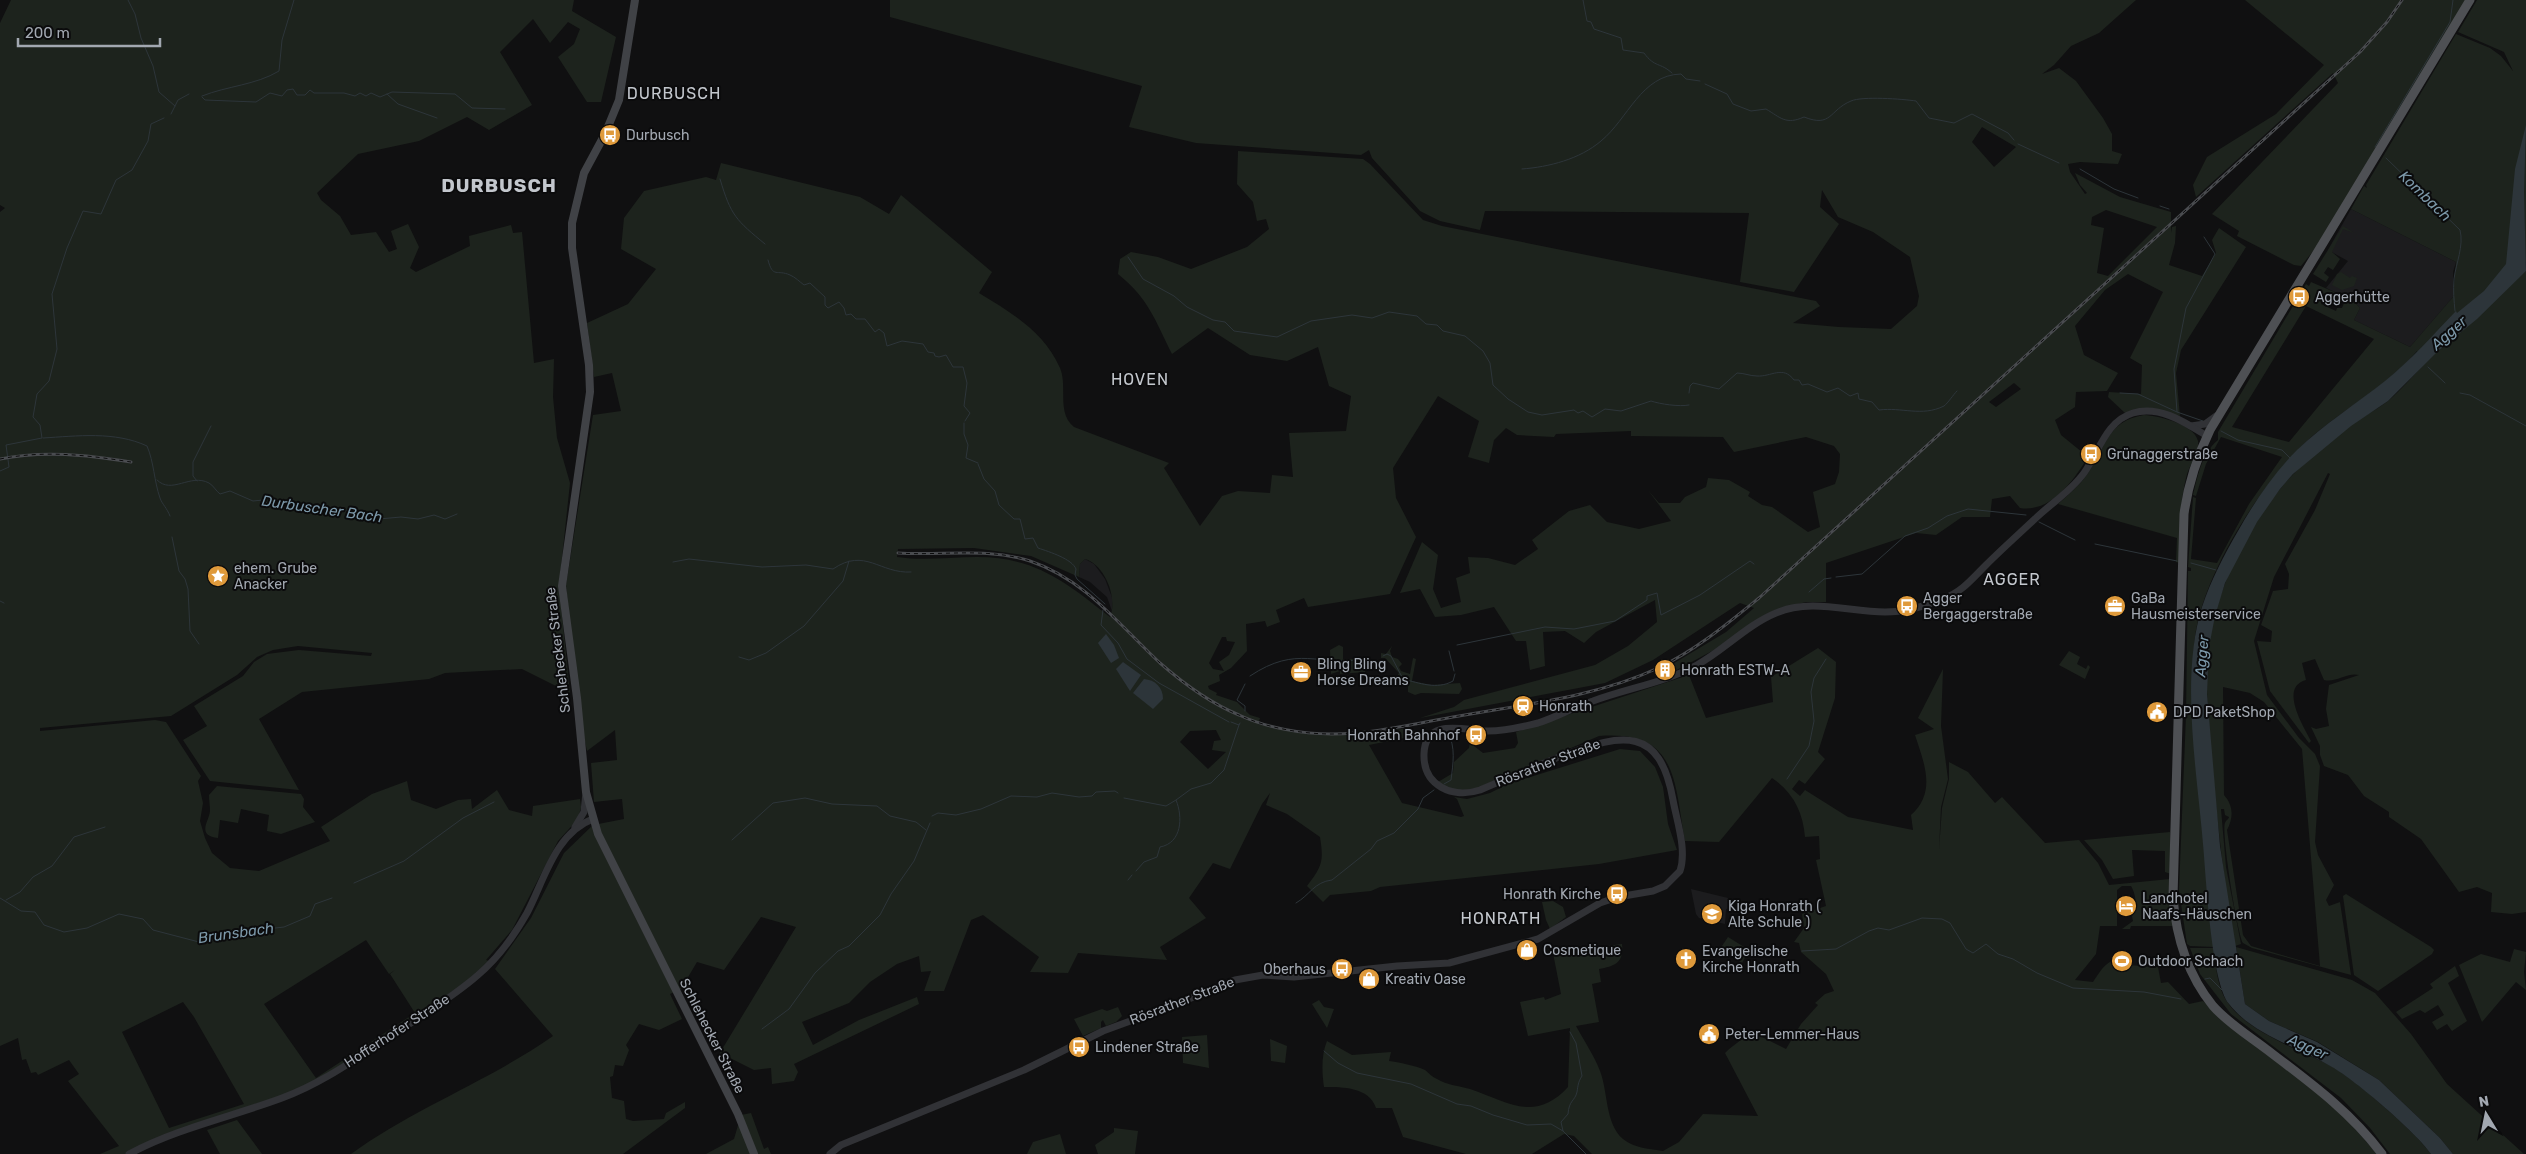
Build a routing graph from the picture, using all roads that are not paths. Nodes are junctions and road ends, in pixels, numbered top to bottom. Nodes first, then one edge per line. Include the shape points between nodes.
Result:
1 (635, 0) edge
2 (2470, 0) edge
3 (2222, 410) junction
4 (2191, 426) junction
5 (2208, 436) junction
6 (586, 792) junction
7 (593, 819) junction
8 (572, 832) junction
9 (129, 1154) edge
10 (754, 1154) edge
11 (830, 1154) edge
12 (2382, 1154) edge

1 - 6 main road, Schlehecker Straße via 619,100 584,173 572,223 572,248 590,392 562,586
2 - 3 main road
3 - 4 street via 2206,424
3 - 5 main road
4 - 5 street
4 - 11 street, Rösrather Straße via 2155,412 2135,412 2122,417 2070,489 2038,515 1967,585 1944,599 1898,612 1868,612 1828,606 1800,607 1776,613 1685,671 1649,685 1524,726 1490,731 1443,728 1428,738 1424,751 1428,773 1438,786 1461,794 1482,789 1598,743 1618,739 1650,748 1660,759 1670,780 1682,848 1680,872 1660,889 1600,903 1538,939 1449,963 1294,977 1263,975 1235,980 1103,1031 1051,1058 841,1145
5 - 12 main road via 2190,481 2184,514 2173,876 2177,930 2193,976 2215,1008 2337,1104
6 - 7 main road, Schlehecker Straße
6 - 8 street via 584,812
7 - 8 street, Hofferhofer Straße
7 - 10 main road, Schlehecker Straße via 615,871 734,1107
8 - 9 street, Hofferhofer Straße via 555,854 527,913 512,936 484,969 457,991 307,1088 170,1136

